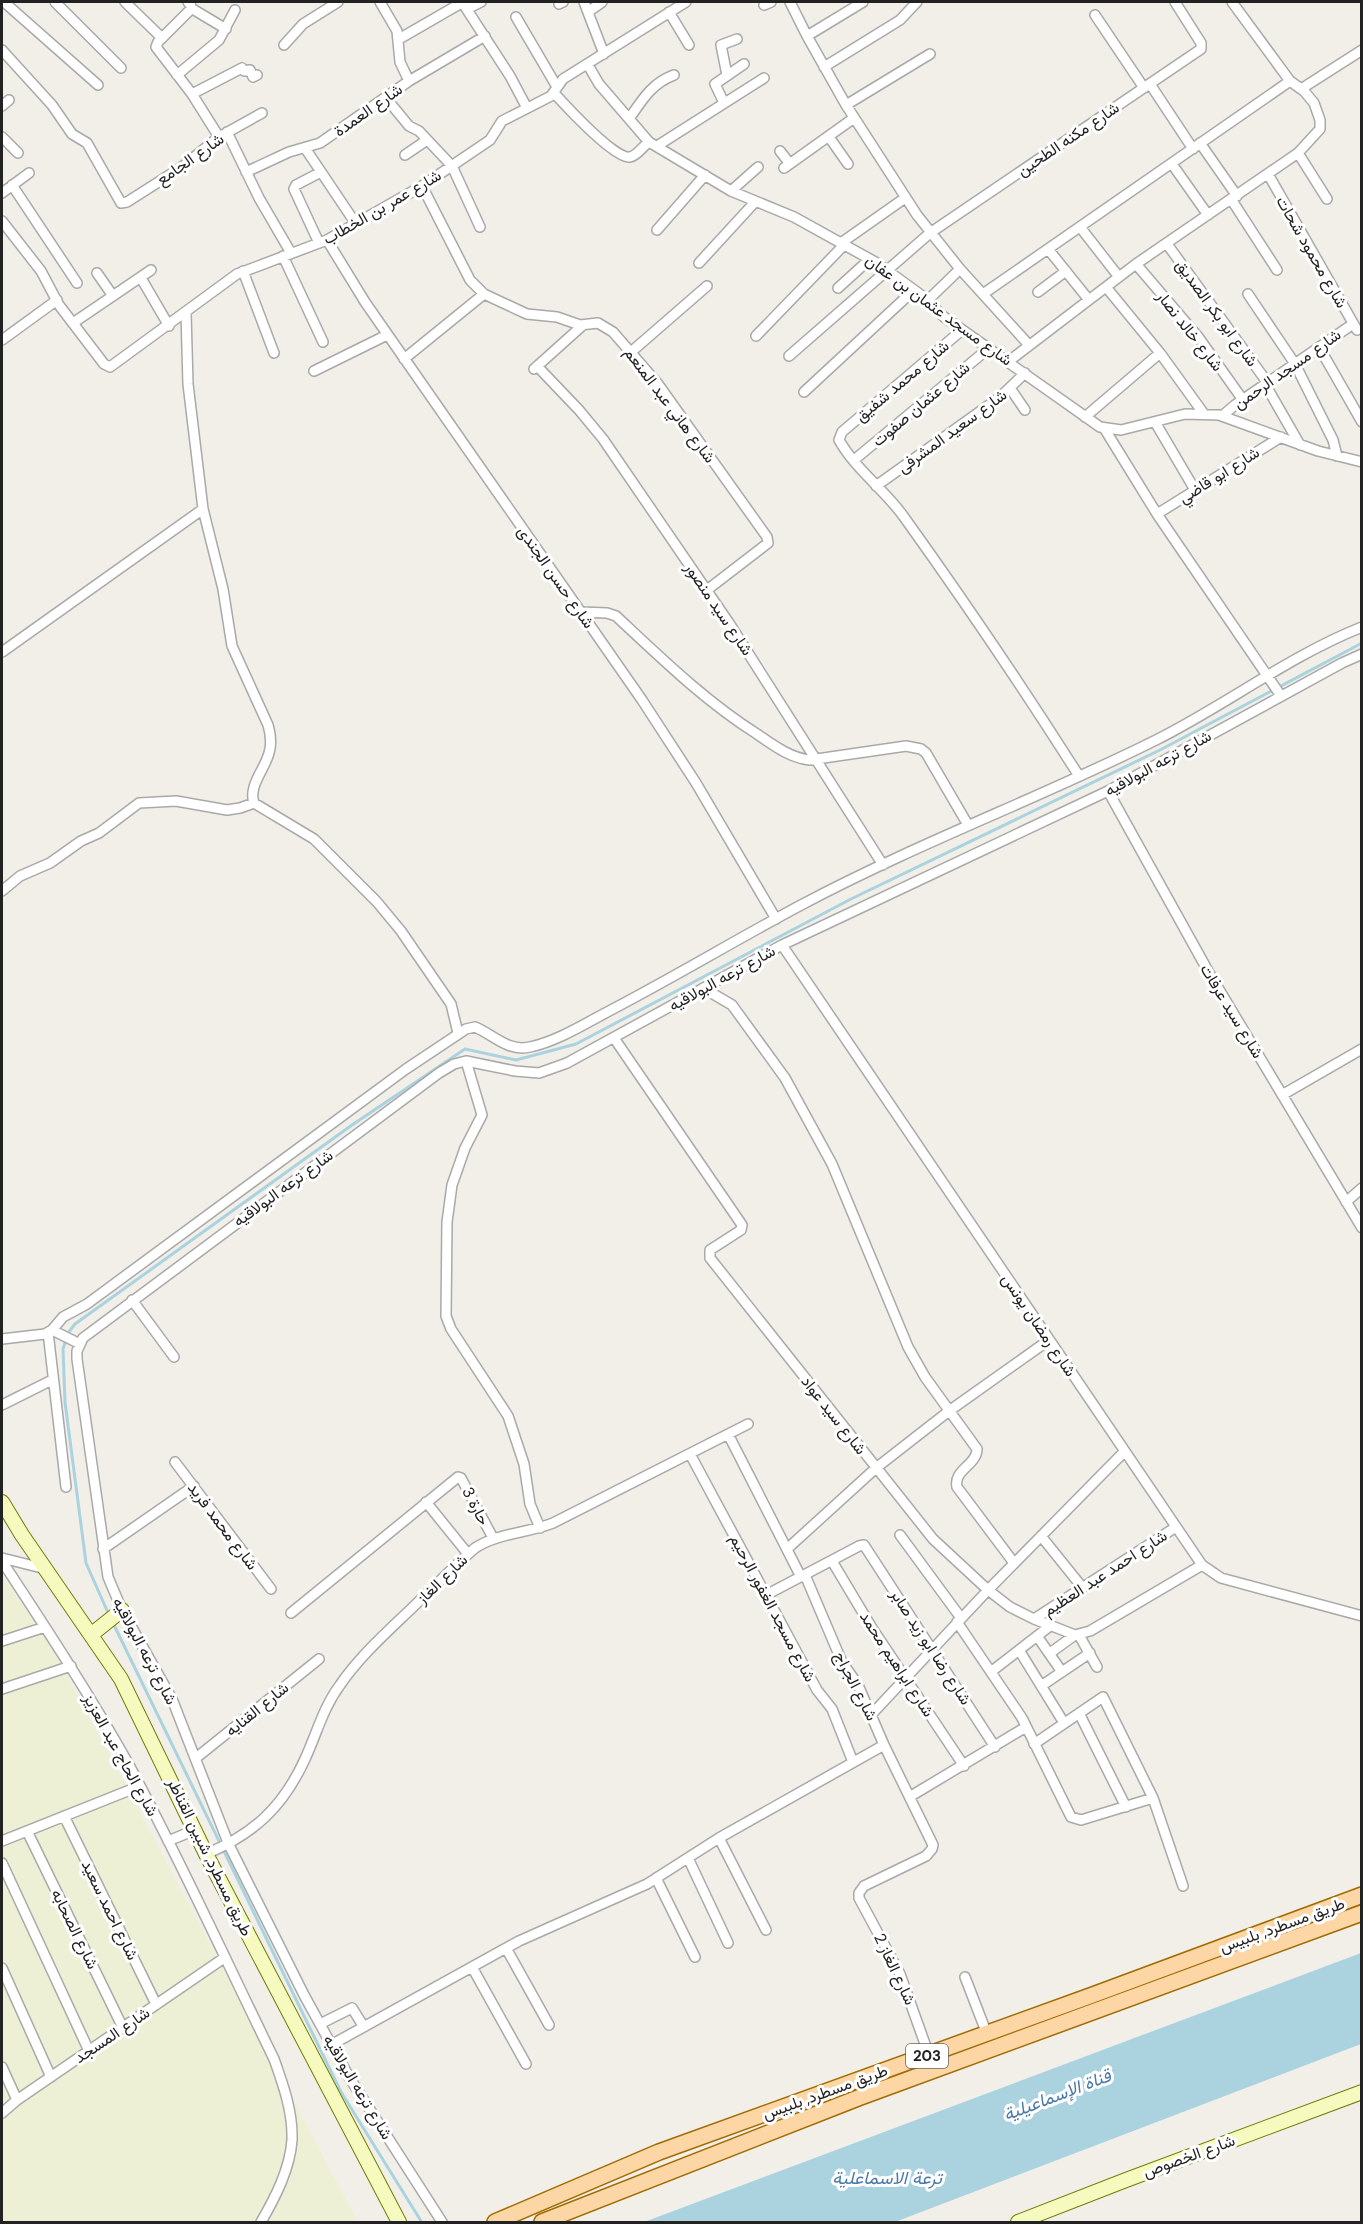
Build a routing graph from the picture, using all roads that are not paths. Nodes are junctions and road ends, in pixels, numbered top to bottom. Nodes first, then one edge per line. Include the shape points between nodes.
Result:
1 (4, 2) edge
2 (55, 2) edge
3 (125, 2) edge
4 (338, 2) edge
5 (380, 2) edge
6 (481, 2) edge
7 (584, 2) edge
8 (602, 2) edge
9 (686, 2) edge
10 (790, 2) edge
11 (863, 2) edge
12 (917, 2) edge
13 (1175, 2) edge
14 (1233, 2) edge
15 (464, 4) edge
16 (189, 5) edge
17 (235, 10) dead end
18 (588, 12) junction
19 (669, 12) junction
20 (1095, 15) dead end
21 (516, 17) dead end
22 (226, 29) junction
23 (485, 36) junction
24 (807, 36) junction
25 (162, 38) junction
26 (399, 39) junction
27 (737, 39) dead end
28 (284, 45) dead end
29 (689, 45) dead end
30 (2, 50) edge
31 (1362, 50) edge
32 (604, 54) junction
33 (930, 54) dead end
34 (744, 64) dead end
35 (588, 65) junction
36 (824, 67) junction
37 (121, 69) dead end
38 (177, 75) junction
39 (257, 75) dead end
40 (674, 75) dead end
41 (727, 75) junction
42 (764, 78) dead end
43 (410, 81) junction
44 (1290, 81) junction
45 (98, 85) dead end
46 (1147, 86) junction
47 (1301, 89) junction
48 (555, 90) junction
49 (192, 94) junction
50 (386, 98) junction
51 (724, 103) junction
52 (846, 105) junction
53 (527, 108) junction
54 (262, 113) dead end
55 (855, 118) junction
56 (629, 119) junction
57 (223, 134) junction
58 (2, 137) edge
59 (829, 137) junction
60 (427, 140) junction
61 (653, 144) junction
62 (1197, 146) junction
63 (305, 148) junction
64 (780, 152) dead end
65 (18, 153) dead end
66 (1298, 153) junction
67 (405, 155) dead end
68 (848, 164) dead end
69 (1172, 164) junction
70 (452, 166) junction
71 (758, 167) dead end
72 (246, 172) junction
73 (321, 172) junction
74 (29, 173) dead end
75 (1268, 174) junction
76 (705, 176) junction
77 (12, 185) junction
78 (422, 186) junction
79 (731, 191) junction
80 (2, 193) edge
81 (905, 198) junction
82 (1234, 198) junction
83 (1327, 199) dead end
84 (755, 202) junction
85 (1208, 215) junction
86 (2, 221) edge
87 (356, 224) junction
88 (480, 227) dead end
89 (1080, 227) junction
90 (657, 230) dead end
91 (930, 233) junction
92 (323, 241) junction
93 (842, 244) junction
94 (1167, 244) junction
95 (1048, 249) junction
96 (287, 254) junction
97 (870, 259) junction
98 (699, 263) dead end
99 (1136, 264) junction
100 (887, 269) junction
101 (960, 269) junction
102 (151, 270) dead end
103 (1277, 270) dead end
104 (243, 271) junction
105 (1066, 271) junction
106 (97, 273) dead end
107 (1119, 277) junction
108 (141, 278) junction
109 (77, 283) dead end
110 (707, 286) dead end
111 (1106, 287) junction
112 (838, 288) dead end
113 (914, 290) junction
114 (1038, 292) dead end
115 (484, 294) junction
116 (983, 294) junction
117 (1248, 294) dead end
118 (113, 296) junction
119 (57, 300) junction
120 (1089, 300) junction
121 (927, 301) junction
122 (186, 313) junction
123 (73, 323) junction
124 (584, 325) junction
125 (169, 326) junction
126 (1355, 327) joint
127 (962, 330) junction
128 (387, 334) junction
129 (756, 336) dead end
130 (2, 340) edge
131 (323, 342) dead end
132 (1029, 345) junction
133 (1319, 347) junction
134 (989, 348) junction
135 (631, 352) junction
136 (274, 353) dead end
137 (1160, 353) junction
138 (789, 356) dead end
139 (404, 359) junction
140 (1009, 361) junction
141 (1295, 364) junction
142 (314, 370) dead end
143 (1025, 373) junction
144 (1266, 383) junction
145 (1010, 388) junction
146 (804, 392) dead end
147 (1243, 400) junction
148 (1025, 410) dead end
149 (1204, 414) junction
150 (1222, 416) junction
151 (1085, 417) junction
152 (1155, 422) junction
153 (1362, 422) edge
154 (1104, 428) junction
155 (1281, 437) junction
156 (1300, 445) junction
157 (1337, 456) junction
158 (854, 460) junction
159 (1362, 462) edge
160 (876, 486) junction
161 (1195, 490) junction
162 (203, 509) junction
163 (1157, 514) junction
164 (707, 590) junction
165 (580, 612) junction
166 (1362, 627) edge
167 (2, 652) edge
168 (1362, 654) edge
169 (1267, 676) junction
170 (1281, 696) junction
171 (816, 759) junction
172 (1079, 776) junction
173 (1108, 791) junction
174 (254, 803) junction
175 (968, 825) junction
176 (883, 865) junction
177 (2, 891) edge
178 (776, 919) junction
179 (782, 945) junction
180 (703, 988) junction
181 (458, 1033) junction
182 (614, 1038) junction
183 (1362, 1049) edge
184 (466, 1061) junction
185 (1282, 1095) junction
186 (1362, 1188) edge
187 (1346, 1202) junction
188 (1362, 1228) edge
189 (132, 1300) junction
190 (52, 1332) junction
191 (2, 1339) edge
192 (1048, 1340) junction
193 (77, 1342) junction
194 (174, 1357) dead end
195 (52, 1380) junction
196 (2, 1405) edge
197 (949, 1411) junction
198 (748, 1424) dead end
199 (728, 1434) junction
200 (1124, 1452) junction
201 (690, 1454) junction
202 (175, 1462) dead end
203 (876, 1468) junction
204 (194, 1486) junction
205 (66, 1487) dead end
206 (2, 1502) edge
207 (426, 1502) junction
208 (1176, 1527) junction
209 (540, 1528) junction
210 (900, 1535) dead end
211 (1041, 1536) junction
212 (493, 1538) junction
213 (103, 1549) junction
214 (787, 1549) junction
215 (468, 1554) junction
216 (2, 1559) edge
217 (832, 1561) junction
218 (1014, 1563) junction
219 (1202, 1565) junction
220 (46, 1569) junction
221 (803, 1576) junction
222 (1082, 1587) junction
223 (271, 1589) dead end
224 (988, 1590) junction
225 (766, 1595) junction
226 (120, 1611) junction
227 (291, 1613) dead end
228 (1362, 1616) edge
229 (1034, 1619) junction
230 (959, 1620) junction
231 (1050, 1626) junction
232 (45, 1627) junction
233 (92, 1634) junction
234 (1077, 1635) junction
235 (1037, 1636) junction
236 (2, 1641) edge
237 (932, 1649) junction
238 (1018, 1650) junction
239 (1050, 1653) junction
240 (1090, 1653) junction
241 (319, 1659) dead end
242 (71, 1666) junction
243 (1097, 1667) dead end
244 (992, 1671) junction
245 (1062, 1672) junction
246 (905, 1678) junction
247 (1041, 1686) junction
248 (2, 1689) edge
249 (1079, 1713) junction
250 (871, 1715) junction
251 (1064, 1723) junction
252 (1026, 1727) junction
253 (1034, 1744) junction
254 (885, 1745) junction
255 (995, 1747) junction
256 (195, 1758) junction
257 (853, 1762) junction
258 (964, 1766) junction
259 (140, 1786) junction
260 (910, 1796) junction
261 (1153, 1797) junction
262 (1126, 1807) junction
263 (64, 1816) junction
264 (195, 1830) junction
265 (27, 1831) junction
266 (719, 1838) junction
267 (2, 1841) edge
268 (168, 1841) junction
269 (229, 1845) junction
270 (206, 1854) junction
271 (688, 1858) junction
272 (2, 1863) edge
273 (656, 1878) junction
274 (864, 1886) joint
275 (1183, 1886) dead end
276 (1362, 1895) edge
277 (1362, 1913) edge
278 (766, 1930) dead end
279 (728, 1943) dead end
280 (506, 1948) junction
281 (695, 1957) dead end
282 (224, 1958) junction
283 (472, 1967) junction
284 (2, 1968) edge
285 (965, 1977) dead end
286 (156, 2004) junction
287 (320, 2024) junction
288 (549, 2025) dead end
289 (364, 2027) junction
290 (123, 2028) junction
291 (987, 2034) junction
292 (331, 2045) junction
293 (89, 2051) junction
294 (929, 2055) junction
295 (526, 2064) dead end
296 (2, 2067) edge
297 (51, 2077) junction
298 (1362, 2092) edge
299 (17, 2100) junction
300 (2, 2114) edge
301 (261, 2223) edge
302 (399, 2223) edge
303 (442, 2223) edge
304 (495, 2223) edge
305 (542, 2223) edge
306 (1018, 2223) edge

1 - 45 street
2 - 37 street
3 - 25 street
4 - 28 street via 303,24
5 - 26 street
6 - 15 street
7 - 18 street
8 - 18 street
9 - 19 street, شارع عمر بن الخطاب
10 - 24 street
11 - 24 street
12 - 36 street via 900,20
13 - 46 street, شارع مكنه الطحين via 1202,43 1201,49
14 - 44 street
15 - 23 street
15 - 26 street
16 - 22 street
16 - 25 street
17 - 22 street
18 - 32 street
19 - 29 street
19 - 32 street, شارع عمر بن الخطاب
20 - 46 street
21 - 48 street
22 - 38 street via 212,47
23 - 43 street, شارع العمدة
23 - 53 street
24 - 36 street
25 - 38 street via 157,49
26 - 43 street via 400,65
27 - 41 street via 722,45
30 - 57 street, شارع الجامع via 52,105 72,134 87,143 118,201 126,202 182,167
31 - 47 street
32 - 35 street, شارع عمر بن الخطاب
33 - 52 street
34 - 41 street
35 - 48 street, شارع عمر بن الخطاب via 563,79
35 - 56 street, شارع مسجد عثمان بن عفان
36 - 52 street
38 - 49 street
39 - 49 street via 242,68
40 - 56 street via 652,88
41 - 51 street via 714,84
42 - 51 street
43 - 50 street, شارع العمدة
44 - 47 street
44 - 62 street
46 - 62 street
46 - 91 street, شارع مكنه الطحين
47 - 66 street via 1314,103 1320,125
48 - 53 street, شارع عمر بن الخطاب
48 - 61 street via 577,117 618,153 632,157
49 - 57 street
50 - 60 street via 409,126
50 - 63 street, شارع العمدة via 327,139
51 - 61 street
52 - 55 street
53 - 70 street, شارع عمر بن الخطاب via 502,122 490,140
54 - 57 street, شارع الجامع
55 - 59 street
55 - 81 street
56 - 61 street, شارع مسجد عثمان بن عفان
57 - 72 street
58 - 65 street
59 - 64 street via 787,166
59 - 68 street
60 - 67 street
60 - 70 street
61 - 76 street, شارع مسجد عثمان بن عفان
62 - 69 street
62 - 82 street
63 - 72 street, شارع العمدة
63 - 73 street
66 - 75 street
66 - 83 street
69 - 85 street
69 - 89 street
70 - 78 street, شارع عمر بن الخطاب
70 - 88 street
71 - 79 street
72 - 96 street
73 - 87 street
73 - 92 street, شارع حسن الجندى via 294,189
74 - 77 street
75 - 82 street
75 - 126 street, شارع محمود شحات
76 - 79 street, شارع مسجد عثمان بن عفان
76 - 90 street
77 - 80 street
77 - 109 street
78 - 87 street, شارع عمر بن الخطاب
78 - 115 street, شارع هاني عبد المنعم via 470,280
79 - 84 street, شارع مسجد عثمان بن عفان
81 - 91 street
81 - 93 street
82 - 85 street
82 - 103 street
84 - 93 street, شارع مسجد عثمان بن عفان via 794,217
84 - 98 street
85 - 94 street
86 - 119 street via 41,271
87 - 92 street, شارع عمر بن الخطاب
89 - 95 street
89 - 107 street
91 - 100 street, شارع مكنه الطحين
91 - 101 street
92 - 96 street, شارع عمر بن الخطاب
92 - 128 street, شارع حسن الجندى
93 - 97 street, شارع مسجد عثمان بن عفان
93 - 129 street
94 - 99 street
94 - 144 street, شارع ابو بكر الصديق
95 - 105 street
95 - 116 street
96 - 104 street, شارع عمر بن الخطاب
96 - 131 street
97 - 100 street, شارع مسجد عثمان بن عفان
97 - 112 street
99 - 107 street
99 - 147 street, شارع خالد نصار via 1199,338
100 - 113 street, شارع مسجد عثمان بن عفان
100 - 138 street, شارع مكنه الطحين
101 - 116 street
101 - 121 street
102 - 108 street
104 - 122 street, شارع عمر بن الخطاب
104 - 136 street
105 - 114 street
105 - 120 street
106 - 118 street
107 - 111 street
108 - 118 street
108 - 125 street
110 - 135 street
111 - 120 street
111 - 137 street
113 - 121 street, شارع مسجد عثمان بن عفان
113 - 146 street
115 - 124 street, شارع هاني عبد المنعم via 527,314
115 - 139 street
116 - 132 street
117 - 141 street
118 - 123 street
119 - 123 street
119 - 130 street
120 - 132 street
121 - 127 street, شارع مسجد عثمان بن عفان
122 - 125 street, شارع عمر بن الخطاب
122 - 162 street via 188,384
123 - 125 street, شارع عمر بن الخطاب via 110,367
124 - 135 street, شارع هاني عبد المنعم via 598,323 609,329
124 - 164 street, شارع سيد منصور via 535,368 595,429
126 - 133 street, شارع مسجد الرحمن
127 - 134 street, شارع مسجد عثمان بن عفان
127 - 158 street, شارع محمد شفيق via 842,432 839,440
128 - 139 street, شارع حسن الجندى
128 - 142 street
132 - 140 street
133 - 141 street, شارع مسجد الرحمن
133 - 153 street
134 - 140 street, شارع مسجد عثمان بن عفان
134 - 158 street, شارع عثمان صفوت
135 - 164 street, شارع هاني عبد المنعم via 769,540
137 - 149 street
137 - 151 street
139 - 165 street, شارع حسن الجندى
140 - 143 street, شارع مسجد عثمان بن عفان
141 - 144 street, شارع مسجد الرحمن
141 - 157 street via 1333,440
143 - 145 street, شارع سعيد المشرفى
143 - 151 street, شارع مسجد عثمان بن عفان
144 - 147 street, شارع مسجد الرحمن
144 - 156 street, شارع ابو بكر الصديق
145 - 148 street
145 - 160 street, شارع سعيد المشرفى
147 - 150 street, شارع مسجد الرحمن
149 - 150 street
149 - 152 street via 1185,414
150 - 155 street
151 - 154 street, شارع مسجد عثمان بن عفان
152 - 154 street via 1121,430
152 - 161 street
154 - 163 street
155 - 156 street
155 - 161 street, شارع ابو قاضي
156 - 157 street
157 - 159 street
158 - 160 street
160 - 172 street via 902,514 1008,665
161 - 163 street, شارع ابو قاضي
162 - 167 street
162 - 174 street via 232,646 271,735 269,755 253,791
163 - 169 street
164 - 171 street, شارع سيد منصور
165 - 171 street via 611,613 725,714 781,750 801,759
165 - 178 street, شارع حسن الجندى via 685,766
166 - 169 street, شارع ترعه البولاقيه
168 - 170 street, شارع ترعه البولاقيه
169 - 170 street
169 - 172 street, شارع ترعه البولاقيه via 1158,739
170 - 173 street, شارع ترعه البولاقيه
171 - 175 street via 906,746 921,749
171 - 176 street, شارع سيد منصور
172 - 175 street, شارع ترعه البولاقيه
173 - 179 street, شارع ترعه البولاقيه
173 - 185 street, شارع سيد عرفات
174 - 177 street via 227,810 176,801 139,803 99,833 20,876
174 - 181 street via 314,839 377,902 451,1004
175 - 176 street, شارع ترعه البولاقيه
176 - 178 street, شارع ترعه البولاقيه
178 - 181 street, شارع ترعه البولاقيه via 620,1006 539,1044 513,1048 475,1027
179 - 180 street, شارع ترعه البولاقيه
179 - 192 street, شارع رمضان يونس
180 - 182 street, شارع ترعه البولاقيه
180 - 197 street via 732,1005 785,1078 832,1164 908,1347
181 - 190 street, شارع ترعه البولاقيه via 87,1304 63,1317
182 - 184 street, شارع ترعه البولاقيه via 567,1064 539,1073
182 - 203 street, شارع سيد عواد via 742,1225 741,1230 710,1250 710,1258
183 - 185 street
184 - 189 street, شارع ترعه البولاقيه via 439,1073
184 - 209 street via 483,1115 465,1148 452,1185 447,1222 446,1316 508,1416 524,1464 530,1504
185 - 187 street, شارع سيد عرفات
186 - 187 street
187 - 188 street, شارع سيد عرفات
189 - 193 street, شارع ترعه البولاقيه
189 - 194 street
190 - 191 street
190 - 193 street
190 - 195 street
192 - 197 street
192 - 200 street, شارع رمضان يونس
193 - 213 street, شارع ترعه البولاقيه
195 - 196 street
195 - 205 street
197 - 203 street
197 - 218 street via 977,1452 958,1476 957,1487
198 - 199 street, شارع الغاز
199 - 201 street, شارع الغاز
199 - 214 street, شارع الجراج
200 - 208 street, شارع رمضان يونس
200 - 211 street
201 - 209 street, شارع الغاز
201 - 225 street, شارع مسجد الغفور الرحيم
202 - 204 street, شارع محمد فريد
203 - 214 street
203 - 224 street, شارع سيد عواد via 933,1539
204 - 213 street
204 - 223 street, شارع محمد فريد
206 - 220 main road, طريق مسطرد, شبين القناطر
207 - 212 street, حارة 3 via 461,1478
207 - 215 street
207 - 227 street
208 - 219 street, شارع رمضان يونس
208 - 222 street, شارع احمد عبد العظيم
209 - 212 street, شارع الغاز
210 - 230 street
211 - 218 street
211 - 222 street
212 - 215 street, شارع الغاز
213 - 226 street, شارع ترعه البولاقيه
214 - 221 street, شارع الجراج
215 - 269 street, شارع الغاز via 342,1682 284,1795 258,1826
216 - 220 street
216 - 232 street, شارع الحاج عبد العزيز
217 - 221 street
217 - 237 street, شارع رضا ابو زيد صابر via 860,1546 866,1547
217 - 246 street, شارع ابراهيم محمد
218 - 224 street
219 - 228 street, شارع رمضان يونس via 1221,1578
219 - 234 street
220 - 233 main road, طريق مسطرد, شبين القناطر
221 - 225 street
221 - 250 street, شارع الجراج
222 - 229 street, شارع احمد عبد العظيم
224 - 229 street, شارع سيد عواد
224 - 230 street
225 - 257 street, شارع مسجد الغفور الرحيم via 817,1690 830,1705
226 - 233 main road
226 - 256 street, شارع ترعه البولاقيه via 164,1681
229 - 231 street, شارع سيد عواد
230 - 237 street
230 - 244 street
231 - 234 street, شارع سيد عواد
231 - 235 street
232 - 236 street
232 - 242 street, شارع الحاج عبد العزيز
233 - 264 main road, طريق مسطرد, شبين القناطر via 122,1679
234 - 239 street
234 - 240 street
235 - 238 street
235 - 239 street
237 - 246 street
237 - 255 street, شارع رضا ابو زيد صابر
238 - 244 street
238 - 247 street
239 - 245 street
240 - 243 street
240 - 245 street
241 - 256 street, شارع القنايه
242 - 248 street
242 - 259 street, شارع الحاج عبد العزيز
244 - 252 street
245 - 247 street
246 - 250 street
246 - 258 street, شارع ابراهيم محمد
247 - 251 street
249 - 251 street
249 - 261 street via 1103,1697
249 - 262 street
250 - 254 street, شارع الجراج
251 - 253 street
252 - 253 street
252 - 255 street
253 - 262 street via 1074,1819
254 - 257 street
254 - 260 street, شارع الجراج
255 - 258 street
256 - 269 street, شارع ترعه البولاقيه
257 - 266 street
258 - 260 street
259 - 263 street
259 - 268 street, شارع الحاج عبد العزيز
260 - 274 street, شارع الجراج via 932,1849 926,1856
261 - 262 street
261 - 275 street
263 - 265 street
263 - 286 street, شارع احمد سعيد
264 - 268 street
264 - 270 main road, طريق مسطرد, شبين القناطر
265 - 267 street
265 - 290 street, شارع الصحابه
266 - 271 street
266 - 278 street
268 - 282 street, شارع الحاج عبد العزيز
269 - 270 street, شارع الغاز
269 - 287 street, شارع ترعه البولاقيه
270 - 302 main road, طريق مسطرد, شبين القناطر
271 - 273 street
271 - 279 street
272 - 293 street
273 - 280 street
273 - 281 street
274 - 294 street, شارع الغاز 2 via 859,1898 900,1974
276 - 291 main road, طريق مسطرد, بلبيس / 203
277 - 305 main road, طريق مسطرد, بلبيس / 203 via 848,2102
280 - 283 street
280 - 288 street
282 - 286 street, شارع المسجد
282 - 301 street, شارع الحاج عبد العزيز via 274,2059 287,2096 292,2140 273,2202
283 - 289 street
283 - 295 street
284 - 297 street
285 - 291 street
286 - 290 street, شارع المسجد
287 - 289 street via 352,2008
287 - 292 street, شارع ترعه البولاقيه
289 - 292 street
290 - 293 street, شارع المسجد
291 - 294 main road, طريق مسطرد, بلبيس / 203
292 - 303 street, شارع ترعه البولاقيه
293 - 297 street, شارع المسجد
294 - 304 main road, طريق مسطرد, بلبيس / 203 via 659,2152
296 - 299 street
297 - 299 street, شارع المسجد
298 - 306 main road, شارع الخصوص
299 - 300 street, شارع المسجد

